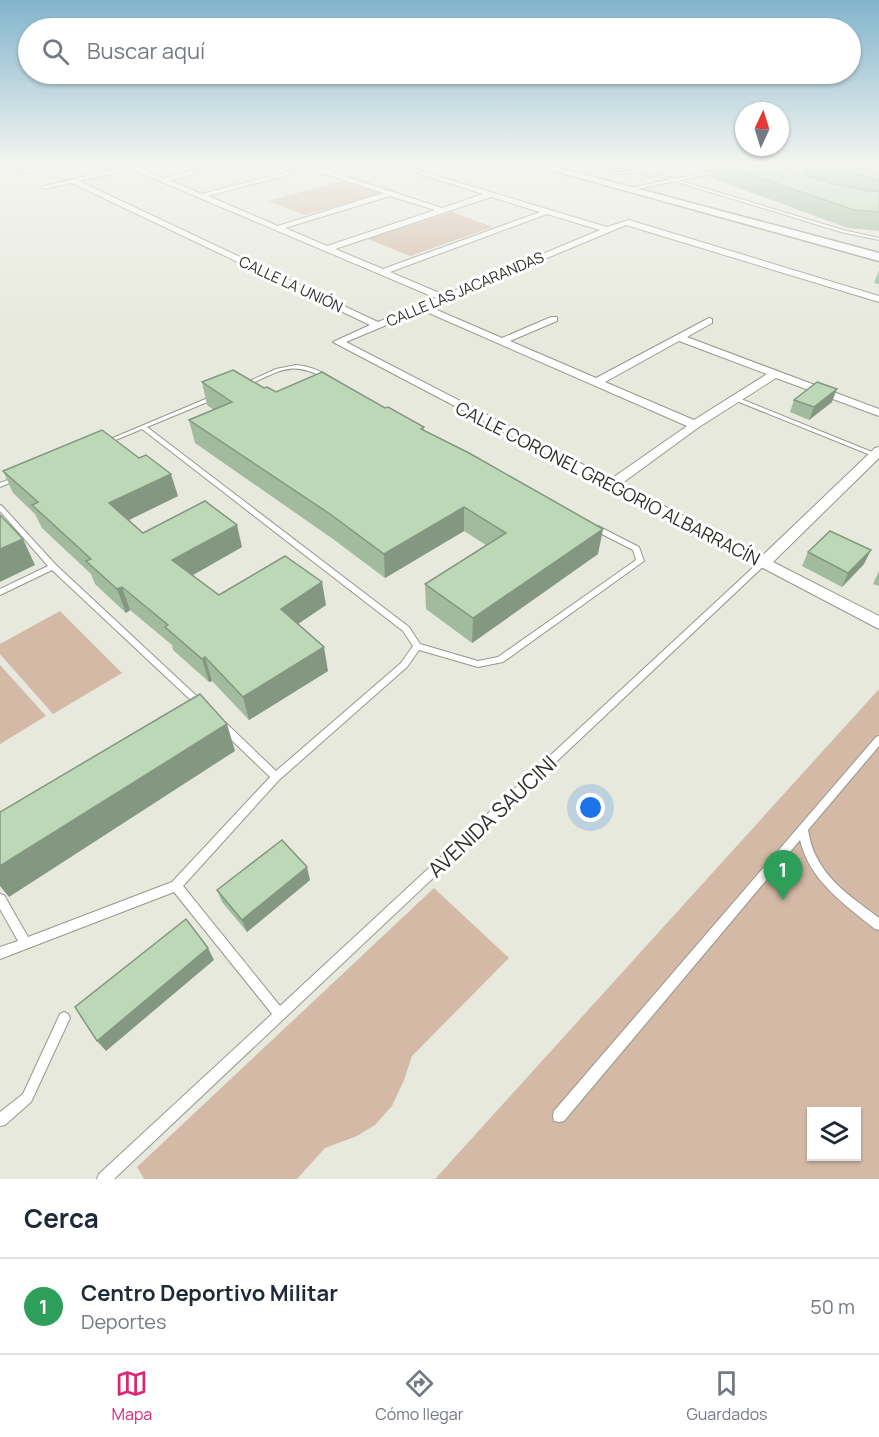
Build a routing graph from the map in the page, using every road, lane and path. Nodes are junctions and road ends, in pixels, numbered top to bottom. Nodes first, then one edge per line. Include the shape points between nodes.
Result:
1 (152, 218) edge
2 (254, 218) edge
3 (311, 218) edge
4 (418, 218) edge
5 (529, 218) edge
6 (570, 218) edge
7 (741, 218) edge
8 (800, 218) edge
9 (278, 228) junction
10 (608, 230) junction
11 (879, 239) edge
12 (327, 249) junction
13 (879, 255) edge
14 (383, 272) junction
15 (444, 298) junction
16 (879, 299) edge
17 (422, 307) junction
18 (554, 319) dead end
19 (709, 321) dead end
20 (379, 326) junction
21 (680, 338) junction
22 (338, 342) joint
23 (503, 342) junction
24 (776, 373) junction
25 (339, 383) edge
26 (596, 383) junction
27 (238, 388) edge
28 (228, 392) edge
29 (736, 399) junction
30 (879, 413) edge
31 (695, 425) junction
32 (143, 427) junction
33 (99, 445) edge
34 (877, 453) edge
35 (22, 476) edge
36 (612, 484) junction
37 (0, 485) edge
38 (0, 507) edge
39 (592, 526) edge
40 (762, 563) junction
41 (53, 567) junction
42 (0, 592) edge
43 (879, 623) edge
44 (417, 646) junction
45 (209, 713) edge
46 (218, 721) edge
47 (879, 740) edge
48 (276, 777) junction
49 (803, 828) junction
50 (176, 886) junction
51 (0, 899) edge
52 (879, 925) edge
53 (26, 944) junction
54 (0, 953) edge
55 (280, 1015) junction
56 (64, 1018) dead end
57 (559, 1116) dead end
58 (0, 1120) edge
59 (104, 1179) edge

1 - 20 street, CALLE LA UNIÓN
2 - 9 street
3 - 9 street
4 - 12 street
5 - 14 street
6 - 10 street
7 - 13 main road
8 - 11 lane
9 - 12 street
10 - 15 street, CALLE LAS JACARANDAS
10 - 16 street, CALLE LAS JACARANDAS via 626,222
12 - 14 street
14 - 15 street
15 - 17 street, CALLE LAS JACARANDAS
17 - 20 street, CALLE LAS JACARANDAS
17 - 23 street
18 - 23 street
19 - 21 street
20 - 22 street, CALLE LAS JACARANDAS
21 - 24 street
21 - 26 street
22 - 36 street, CALLE CORONEL GREGORIO ALBARRACÍN
23 - 26 street
24 - 29 street
24 - 30 street
25 - 27 lane via 310,367 291,366
26 - 31 street
28 - 32 lane
29 - 31 street
29 - 34 lane
31 - 36 street
32 - 33 lane
32 - 44 lane via 406,629
34 - 40 street, AVENIDA SAUCINI
35 - 37 lane
36 - 40 street, CALLE CORONEL GREGORIO ALBARRACÍN
38 - 41 lane
39 - 44 lane via 636,549 640,561 500,660 478,664
40 - 43 street, CALLE CORONEL GREGORIO ALBARRACÍN
40 - 55 lane, AVENIDA SAUCINI
41 - 42 lane
41 - 45 lane
44 - 48 lane via 404,665
46 - 48 lane
47 - 49 lane
48 - 50 lane
49 - 52 lane via 805,847 819,871
49 - 57 lane
50 - 53 lane
50 - 55 lane
51 - 53 lane
53 - 54 lane
55 - 59 lane, AVENIDA SAUCINI
56 - 58 lane via 27,1098

